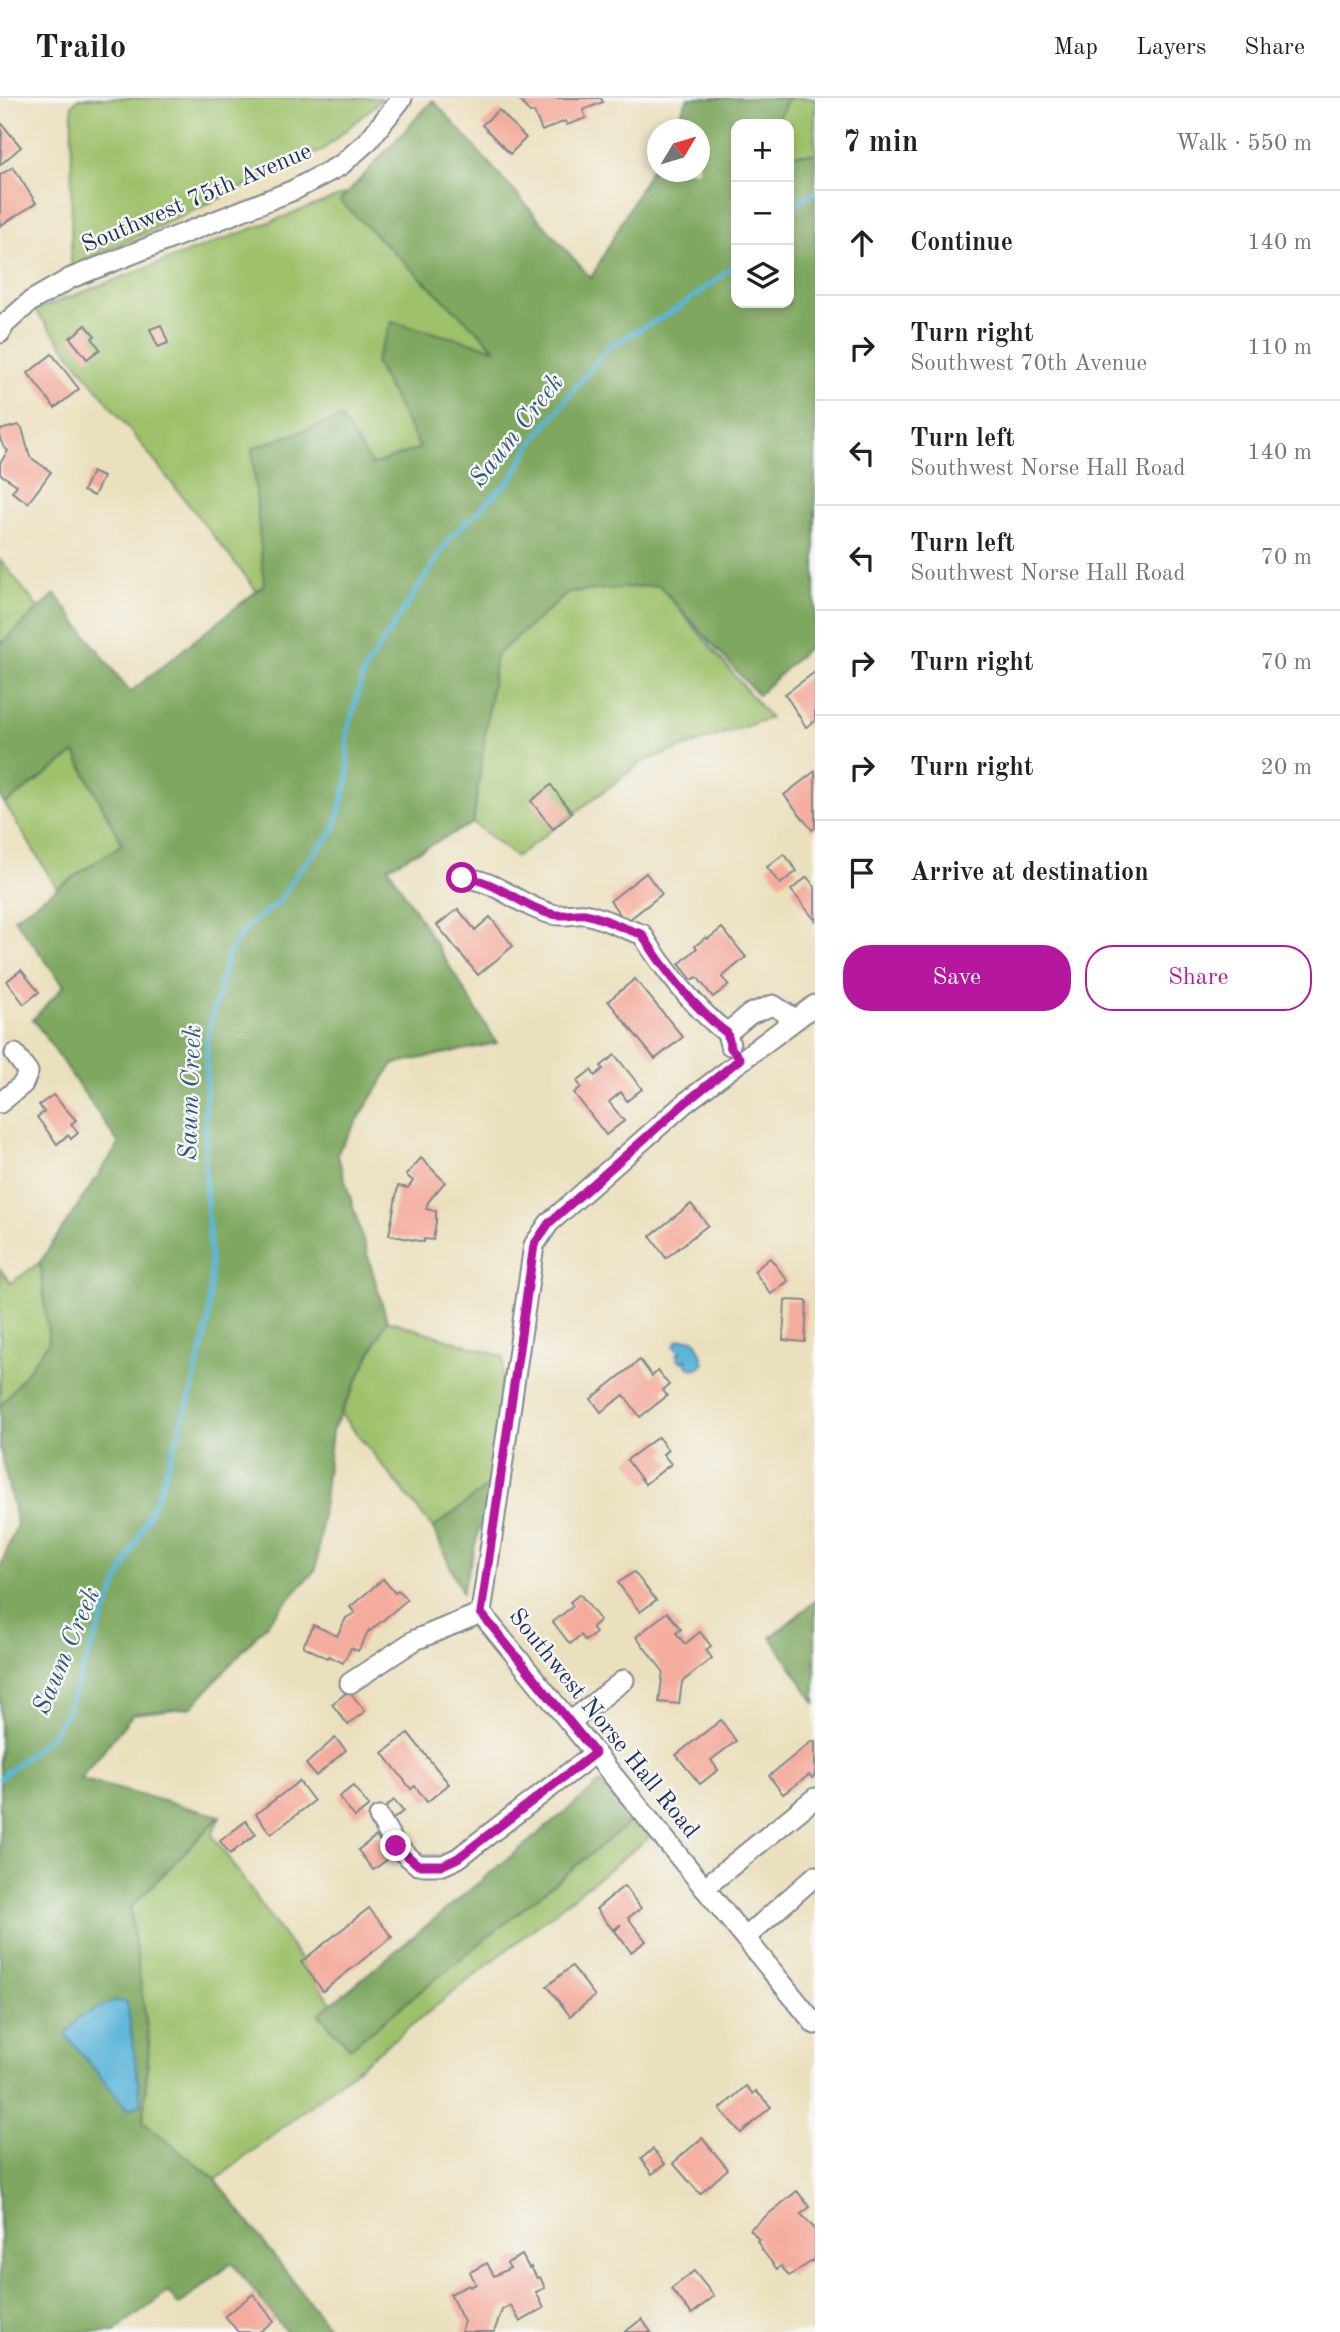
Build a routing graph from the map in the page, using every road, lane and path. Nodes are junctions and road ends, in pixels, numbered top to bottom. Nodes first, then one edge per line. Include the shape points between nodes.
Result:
1 (402, 98) edge
2 (0, 333) edge
3 (462, 878) dead end
4 (815, 1005) edge
5 (795, 1019) junction
6 (727, 1033) junction
7 (15, 1054) dead end
8 (740, 1059) junction
9 (0, 1103) edge
10 (481, 1613) junction
11 (624, 1680) dead end
12 (350, 1684) dead end
13 (570, 1722) junction
14 (595, 1753) junction
15 (815, 1797) edge
16 (379, 1817) dead end
17 (815, 1876) edge
18 (704, 1888) junction
19 (745, 1938) junction
20 (815, 2024) edge

1 - 2 street, Southwest 75th Avenue via 368,141 341,165 294,190 71,278 31,301
3 - 6 street via 474,878 553,915 586,914 642,934 662,964
4 - 5 street
5 - 6 street via 773,1004 750,1014
5 - 8 street
6 - 8 street
7 - 9 street via 28,1072 23,1084
8 - 10 street, Southwest Norse Hall Road via 549,1223 534,1245
10 - 12 street via 415,1640
10 - 13 street, Southwest Norse Hall Road
11 - 13 street
13 - 14 street, Southwest Norse Hall Road
14 - 16 street via 443,1865 418,1865 396,1846
14 - 18 street, Southwest Norse Hall Road
15 - 18 street
17 - 19 street
18 - 19 street, Southwest Norse Hall Road
19 - 20 street, Southwest Norse Hall Road

